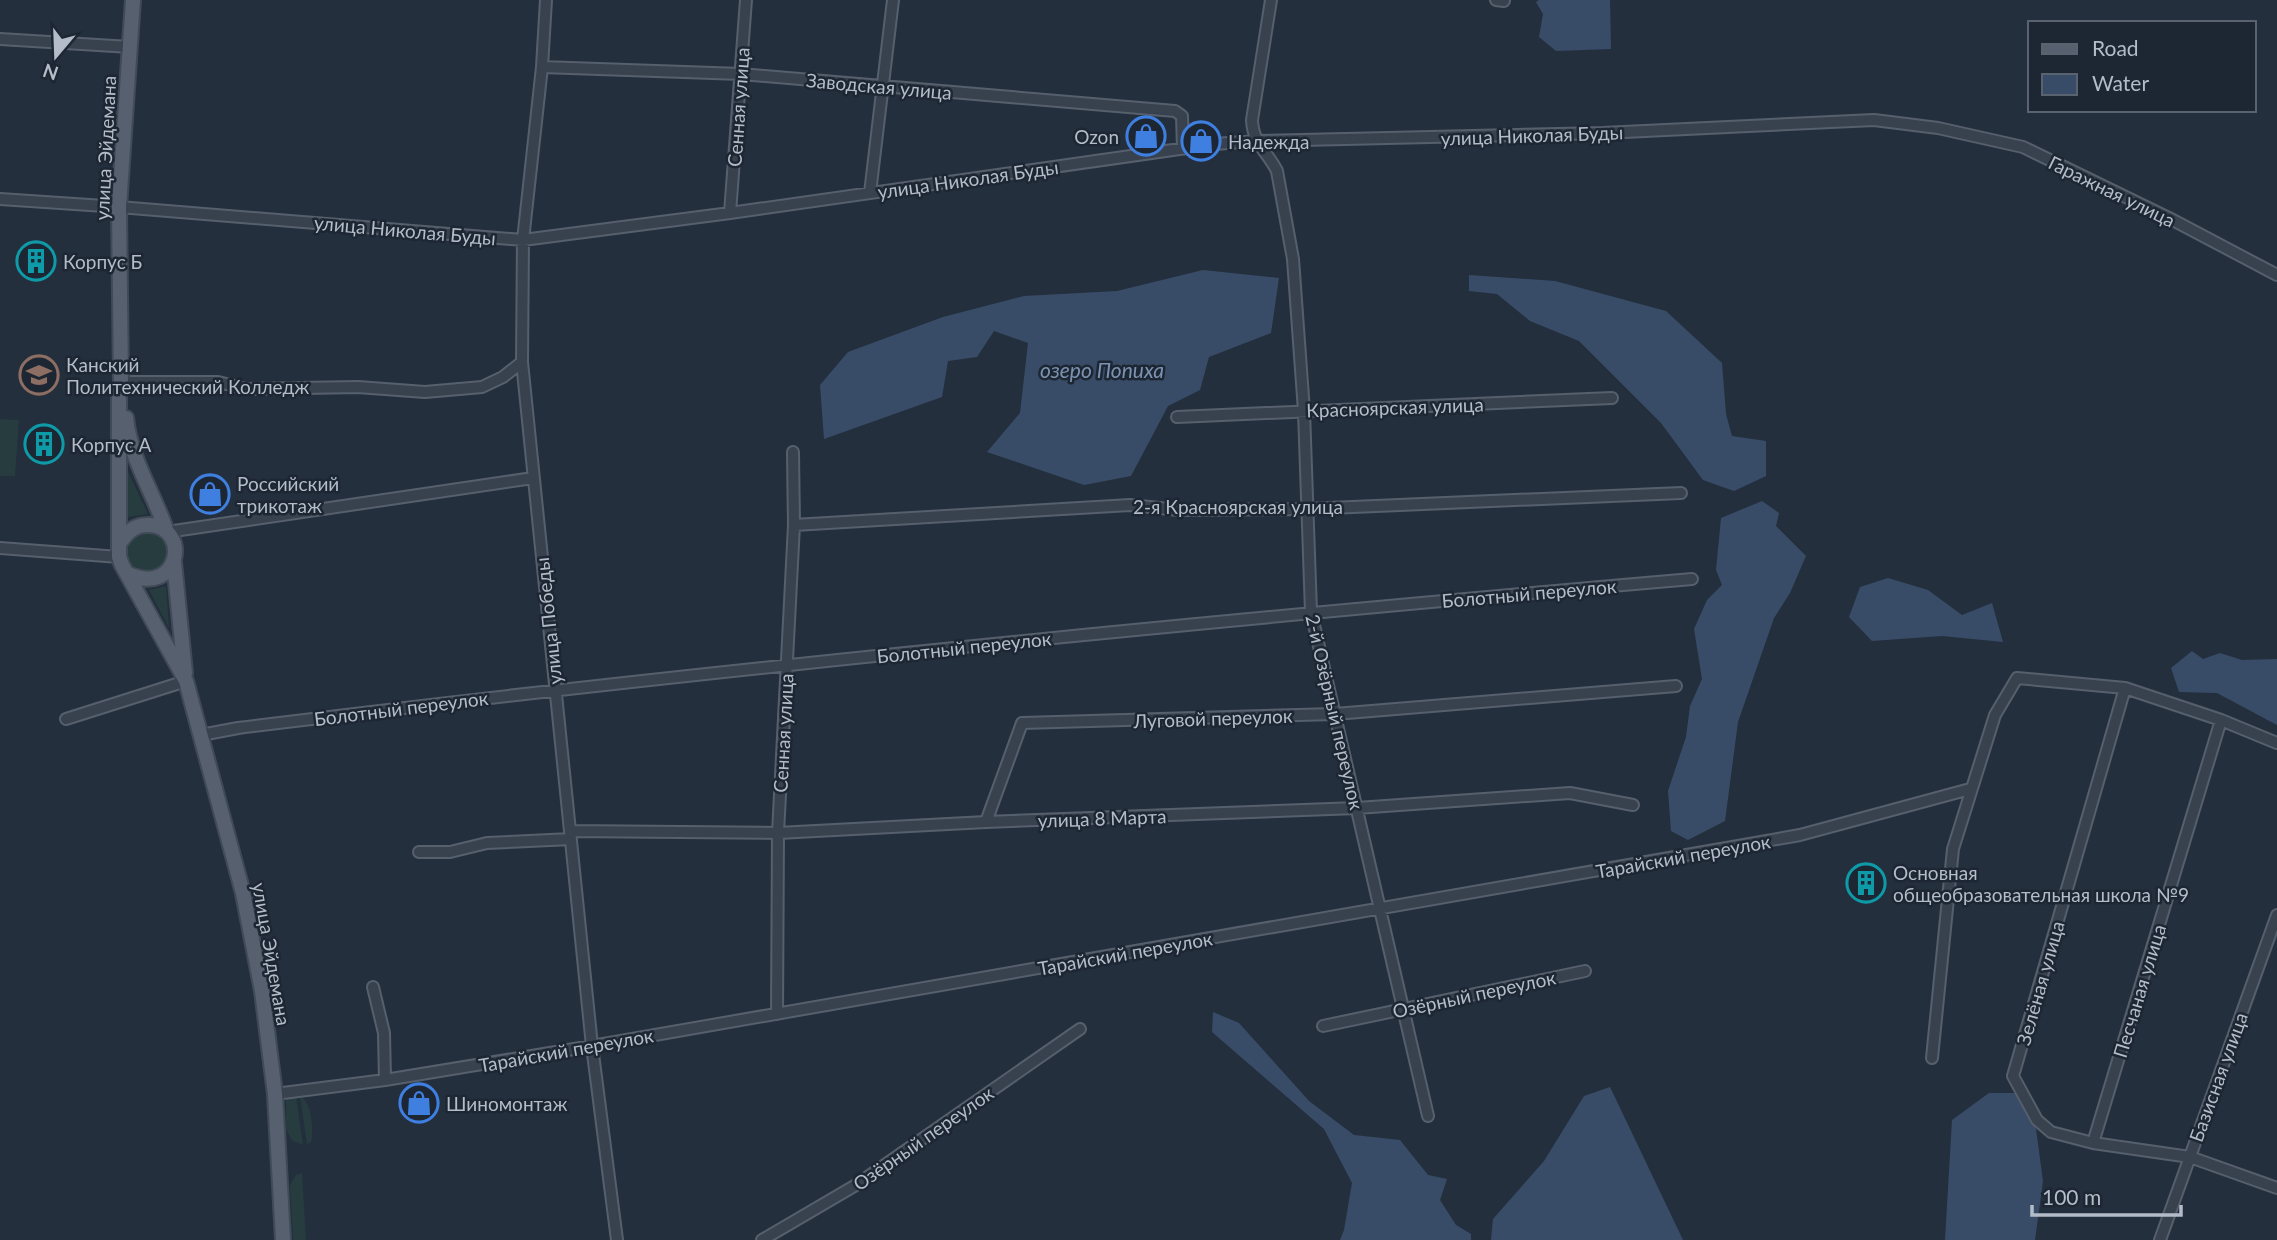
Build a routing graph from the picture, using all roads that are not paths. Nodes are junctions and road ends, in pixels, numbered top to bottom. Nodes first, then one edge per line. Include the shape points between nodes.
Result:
1 (133, 0) edge
2 (546, 0) edge
3 (746, 0) edge
4 (894, 0) edge
5 (1271, 0) edge
6 (1496, 0) edge
7 (1504, 1) edge
8 (0, 39) edge
9 (130, 47) junction
10 (542, 67) junction
11 (741, 74) junction
12 (881, 87) junction
13 (1938, 128) joint
14 (1256, 141) junction
15 (1183, 148) junction
16 (870, 194) junction
17 (0, 200) edge
18 (118, 207) junction
19 (730, 213) junction
20 (523, 240) junction
21 (2277, 275) edge
22 (522, 362) junction
23 (121, 382) junction
24 (1612, 398) dead end
25 (1304, 411) junction
26 (1177, 417) dead end
27 (793, 452) dead end
28 (533, 478) junction
29 (1681, 493) dead end
30 (1306, 509) junction
31 (794, 525) junction
32 (167, 532) junction
33 (0, 548) edge
34 (119, 550) junction
35 (174, 562) junction
36 (128, 574) junction
37 (1692, 579) dead end
38 (1311, 612) junction
39 (786, 665) junction
40 (186, 681) junction
41 (1676, 686) dead end
42 (2125, 688) junction
43 (556, 689) junction
44 (1335, 714) junction
45 (66, 719) dead end
46 (2221, 720) junction
47 (201, 735) junction
48 (2277, 743) edge
49 (1970, 789) junction
50 (1633, 805) dead end
51 (1357, 808) junction
52 (986, 822) junction
53 (778, 833) junction
54 (571, 835) junction
55 (419, 852) dead end
56 (1378, 909) junction
57 (2277, 915) edge
58 (1585, 971) dead end
59 (373, 987) dead end
60 (1402, 1008) junction
61 (777, 1014) junction
62 (1323, 1026) dead end
63 (1080, 1029) dead end
64 (592, 1046) junction
65 (1932, 1058) dead end
66 (385, 1080) junction
67 (275, 1094) junction
68 (1428, 1116) dead end
69 (2093, 1143) junction
70 (2190, 1157) junction
71 (2277, 1188) edge
72 (283, 1240) edge
73 (617, 1240) edge
74 (762, 1240) edge
75 (2160, 1240) edge

1 - 9 main road, улица Эйдемана
2 - 10 street, улица Победы
3 - 11 street, Сенная улица
4 - 12 street
5 - 14 street via 1252,120
6 - 7 street
8 - 9 street
9 - 18 main road, улица Эйдемана
10 - 11 street, Заводская улица
10 - 20 street, улица Победы
11 - 12 street, Заводская улица
11 - 19 street, Сенная улица
12 - 15 street, Заводская улица via 1175,110 1182,116
12 - 16 street
13 - 14 street, улица Николая Буды via 1874,120 1603,133
13 - 21 street, Гаражная улица via 2023,147
14 - 15 street, улица Николая Буды
14 - 25 street, 2-й Озёрный переулок via 1277,171 1293,259
15 - 16 street, улица Николая Буды
16 - 19 street, улица Николая Буды
17 - 18 street, улица Николая Буды
18 - 20 street, улица Николая Буды
18 - 23 main road, улица Эйдемана
19 - 20 street, улица Николая Буды
20 - 22 street, улица Победы
22 - 23 street via 482,387 425,392
22 - 28 street, улица Победы
23 - 32 main road via 127,431
23 - 34 main road
24 - 25 street, Красноярская улица
25 - 26 street, Красноярская улица
25 - 30 street, 2-й Озёрный переулок
27 - 31 street, Сенная улица
28 - 32 street
28 - 43 street, улица Победы
29 - 30 street, 2-я Красноярская улица
30 - 31 street, 2-я Красноярская улица via 1179,510 1130,505
30 - 38 street, 2-й Озёрный переулок
31 - 39 street, Сенная улица
32 - 34 main road via 143,524 133,528
32 - 35 main road via 176,551
33 - 34 street
34 - 36 main road
35 - 36 main road via 156,579 141,580
35 - 40 main road
36 - 40 main road
37 - 38 street, Болотный переулок
38 - 39 street, Болотный переулок
38 - 44 street, 2-й Озёрный переулок
39 - 43 street, Болотный переулок
39 - 53 street, Сенная улица
40 - 45 street
40 - 47 main road, улица Эйдемана
41 - 44 street, Луговой переулок
42 - 46 street
42 - 49 street via 2017,678 1995,715
42 - 69 street, Зелёная улица via 2013,1076 2044,1127
43 - 47 street, Болотный переулок
43 - 54 street, улица Победы
44 - 51 street, 2-й Озёрный переулок
44 - 52 street, Луговой переулок via 1022,723
46 - 48 street
46 - 69 street, Песчаная улица
47 - 67 main road, улица Эйдемана via 245,906
49 - 56 street, Тарайский переулок via 1800,835
49 - 65 street via 1953,849
50 - 51 street, улица 8 Марта via 1570,793
51 - 52 street, улица 8 Марта
51 - 56 street, 2-й Озёрный переулок
52 - 53 street, улица 8 Марта
53 - 54 street, улица 8 Марта
53 - 61 street, Сенная улица
54 - 55 street, улица 8 Марта
54 - 64 street, улица Победы
56 - 60 street, 2-й Озёрный переулок
56 - 61 street, Тарайский переулок
57 - 70 street, Базисная улица
58 - 60 street, Озёрный переулок
59 - 66 street via 384,1033
60 - 62 street, Озёрный переулок
60 - 68 street, 2-й Озёрный переулок
61 - 64 street, Тарайский переулок
63 - 74 street, Озёрный переулок via 856,1185
64 - 66 street, Тарайский переулок
64 - 73 street, улица Победы
66 - 67 street, Тарайский переулок
67 - 72 main road, улица Эйдемана
69 - 70 street
70 - 71 street
70 - 75 street, Базисная улица

